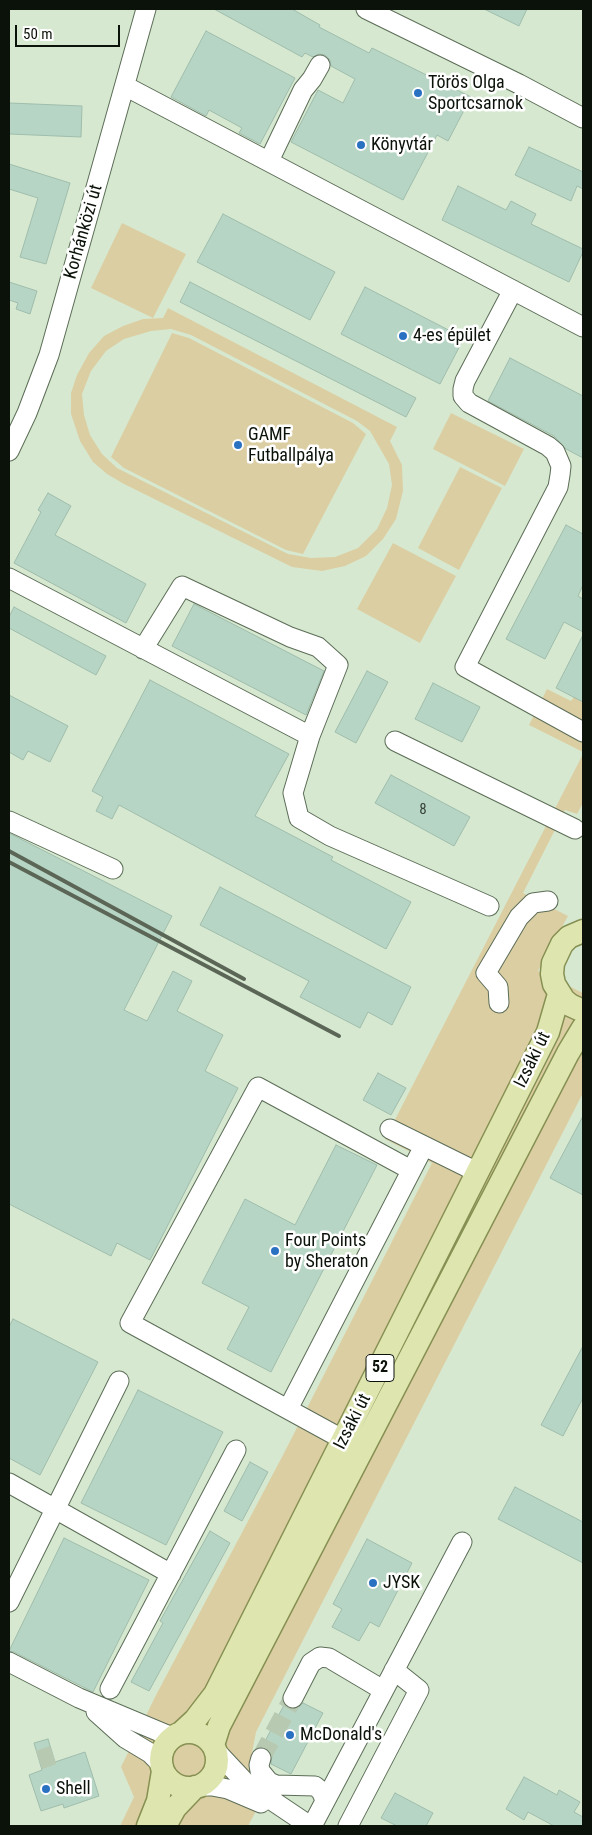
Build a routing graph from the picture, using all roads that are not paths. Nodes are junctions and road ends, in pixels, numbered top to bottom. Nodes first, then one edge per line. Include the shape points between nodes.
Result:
1 (146, 9) edge
2 (366, 9) edge
3 (321, 72) dead end
4 (125, 86) junction
5 (583, 118) edge
6 (269, 161) junction
7 (513, 290) junction
8 (583, 328) edge
9 (9, 451) edge
10 (9, 578) edge
11 (143, 649) junction
12 (583, 732) edge
13 (310, 736) junction
14 (395, 741) dead end
15 (9, 821) edge
16 (575, 828) dead end
17 (113, 869) dead end
18 (540, 898) dead end
19 (489, 906) dead end
20 (583, 931) edge
21 (559, 994) junction
22 (499, 1003) dead end
23 (583, 1011) edge
24 (583, 1028) edge
25 (390, 1129) dead end
26 (424, 1146) junction
27 (411, 1170) junction
28 (477, 1172) junction
29 (119, 1381) dead end
30 (288, 1409) junction
31 (344, 1440) junction
32 (236, 1450) dead end
33 (9, 1483) edge
34 (55, 1509) junction
35 (462, 1542) dead end
36 (171, 1574) junction
37 (9, 1602) edge
38 (9, 1662) edge
39 (394, 1670) junction
40 (110, 1689) dead end
41 (383, 1690) junction
42 (79, 1698) junction
43 (293, 1698) tunnel mouth
44 (177, 1735) junction
45 (214, 1748) junction
46 (261, 1758) tunnel mouth
47 (161, 1767) junction
48 (198, 1786) junction
49 (325, 1800) junction
50 (288, 1813) junction
51 (148, 1826) edge
52 (165, 1826) edge
53 (311, 1826) edge
54 (348, 1826) edge

1 - 4 street, Korhánközi út
2 - 5 street
3 - 6 street via 303,90
4 - 6 street
4 - 9 street, Korhánközi út via 49,355
6 - 7 street
7 - 8 street
7 - 12 street via 465,381 463,396 469,403 548,446 555,452 560,475 558,487 465,667
10 - 11 street
11 - 13 street
11 - 13 street via 182,586 318,647 338,665
13 - 19 street via 293,793 299,818 330,836
14 - 16 street
15 - 17 street
18 - 22 street via 519,917 486,973 498,987
20 - 21 main road via 569,937 556,953 552,974
21 - 23 main road via 570,1005
21 - 28 main road, Izsáki út / 52 via 548,1032
24 - 45 main road, Izsáki út / 52 via 219,1726
25 - 26 street
26 - 27 street
26 - 28 street
27 - 30 street
27 - 30 street via 258,1087 130,1323
28 - 31 main road, Izsáki út / 52
29 - 34 street
30 - 31 street
31 - 44 main road, Izsáki út / 52 via 216,1694 195,1720
32 - 36 street
33 - 34 street
34 - 36 street
34 - 37 street
35 - 39 street
36 - 40 street
38 - 42 street
39 - 41 street
39 - 54 street via 419,1690
41 - 43 street via 329,1658 320,1657 311,1663
41 - 49 street
42 - 44 street
42 - 47 street via 125,1738 150,1754
44 - 45 main road via 198,1733 207,1738
44 - 47 main road, 52 via 168,1740 162,1750
45 - 48 main road, 52 via 217,1759 214,1773
45 - 50 street via 246,1782
46 - 49 street via 260,1771 269,1782 315,1786
47 - 48 main road via 168,1780 177,1786
47 - 51 main road, 52 via 161,1786
48 - 50 street via 228,1789
48 - 52 main road, 52 via 175,1808
49 - 53 street
50 - 53 street

